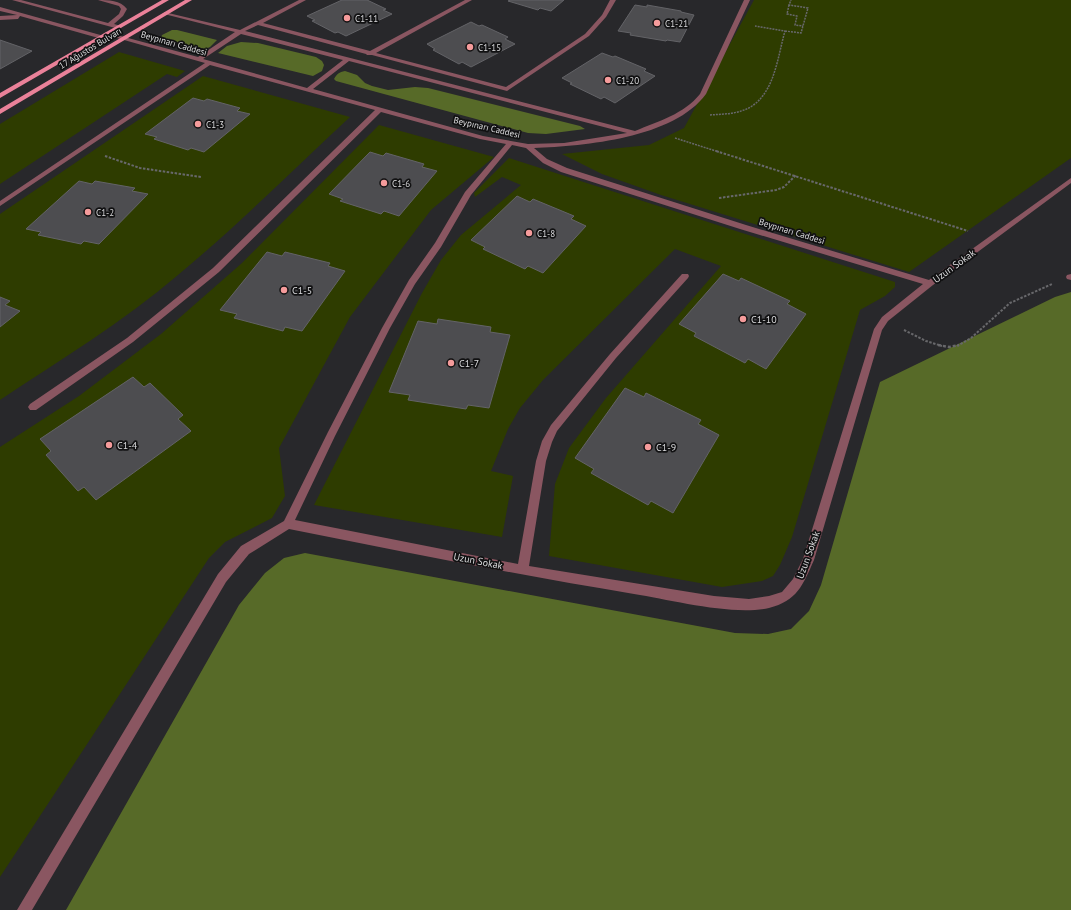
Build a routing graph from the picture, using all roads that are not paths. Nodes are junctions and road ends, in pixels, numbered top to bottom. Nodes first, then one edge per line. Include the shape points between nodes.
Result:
1 (15, 0) edge
2 (101, 0) edge
3 (166, 0) edge
4 (189, 0) edge
5 (303, 0) edge
6 (469, 0) edge
7 (613, 0) edge
8 (747, 0) edge
9 (0, 9) edge
10 (166, 13) junction
11 (28, 16) junction
12 (0, 18) edge
13 (258, 23) junction
14 (109, 24) junction
15 (119, 27) junction
16 (240, 32) junction
17 (104, 36) junction
18 (122, 39) junction
19 (373, 52) junction
20 (348, 59) junction
21 (198, 60) junction
22 (358, 62) junction
23 (209, 63) junction
24 (308, 90) junction
25 (0, 96) edge
26 (380, 109) junction
27 (0, 112) edge
28 (635, 133) junction
29 (510, 144) junction
30 (528, 146) junction
31 (1071, 180) edge
32 (0, 204) edge
33 (685, 276) dead end
34 (930, 283) junction
35 (33, 407) dead end
36 (288, 524) junction
37 (523, 570) junction
38 (24, 910) edge

1 - 14 street
2 - 14 street via 121,5 124,9 122,15
3 - 15 main road, 17 Ağustos Bulvarı
4 - 10 main road, 17 Ağustos Bulvarı
5 - 13 street
6 - 19 street
7 - 19 street via 604,16 587,35 507,89
8 - 28 street via 703,94 690,108 675,117
9 - 11 street, Beypınarı Caddesi
10 - 16 street
10 - 18 main road, 17 Ağustos Bulvarı
11 - 12 street
11 - 17 street, Beypınarı Caddesi
13 - 16 street
13 - 19 street
14 - 15 street
15 - 17 main road, 17 Ağustos Bulvarı
16 - 20 street
16 - 21 street
17 - 18 street, Beypınarı Caddesi
17 - 25 main road, 17 Ağustos Bulvarı
18 - 21 street, Beypınarı Caddesi
18 - 27 main road, 17 Ağustos Bulvarı
19 - 22 street
20 - 22 street
20 - 24 street
21 - 23 street, Beypınarı Caddesi
22 - 28 street
23 - 24 street, Beypınarı Caddesi
23 - 32 street
24 - 26 street, Beypınarı Caddesi
26 - 29 street, Beypınarı Caddesi
26 - 35 street via 210,274 130,340
28 - 30 street via 564,145
29 - 30 street, Beypınarı Caddesi
29 - 36 street via 468,194 438,245 412,282 334,428
30 - 34 street, Beypınarı Caddesi via 545,161 564,170
31 - 34 street, Uzun Sokak
33 - 37 street via 613,356 554,428 541,462
34 - 37 street, Uzun Sokak via 885,318 878,329 808,560 797,583 786,596 749,605 714,602
36 - 37 street, Uzun Sokak
36 - 38 street via 245,550 222,578

